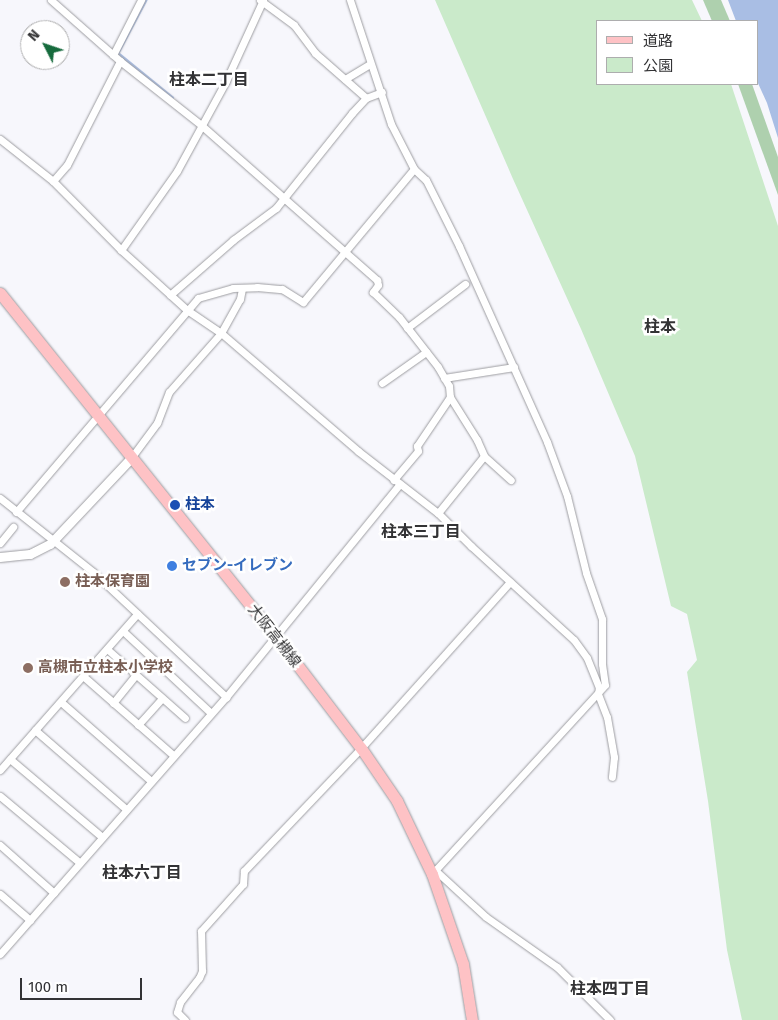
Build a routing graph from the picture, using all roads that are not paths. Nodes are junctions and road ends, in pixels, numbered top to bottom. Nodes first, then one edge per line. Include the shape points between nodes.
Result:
1 (51, 0) edge
2 (141, 0) edge
3 (350, 0) edge
4 (262, 1) edge
5 (113, 55) junction
6 (120, 61) junction
7 (370, 64) junction
8 (345, 79) junction
9 (382, 92) junction
10 (366, 98) junction
11 (201, 125) junction
12 (0, 139) edge
13 (414, 169) junction
14 (53, 181) junction
15 (285, 198) junction
16 (121, 250) junction
17 (346, 253) junction
18 (465, 284) dead end
19 (242, 289) junction
20 (0, 293) edge
21 (170, 295) junction
22 (187, 310) junction
23 (407, 328) junction
24 (221, 333) junction
25 (426, 352) junction
26 (514, 366) junction
27 (444, 378) junction
28 (382, 383) dead end
29 (450, 397) junction
30 (96, 416) junction
31 (484, 456) junction
32 (131, 458) junction
33 (511, 480) dead end
34 (397, 482) junction
35 (0, 498) edge
36 (16, 512) junction
37 (438, 512) junction
38 (13, 528) dead end
39 (54, 541) junction
40 (0, 543) edge
41 (0, 557) edge
42 (510, 582) junction
43 (137, 614) junction
44 (123, 631) junction
45 (276, 637) junction
46 (107, 649) junction
47 (136, 675) junction
48 (83, 676) junction
49 (598, 694) junction
50 (226, 697) junction
51 (162, 698) junction
52 (61, 702) junction
53 (113, 702) junction
54 (211, 713) junction
55 (185, 718) dead end
56 (138, 725) junction
57 (35, 730) junction
58 (361, 748) junction
59 (173, 755) junction
60 (10, 759) junction
61 (0, 770) edge
62 (612, 777) dead end
63 (151, 781) junction
64 (0, 796) edge
65 (126, 809) junction
66 (102, 837) junction
67 (0, 846) edge
68 (80, 863) junction
69 (433, 872) junction
70 (54, 893) junction
71 (0, 894) edge
72 (30, 920) junction
73 (3, 946) edge
74 (0, 954) edge
75 (185, 1020) edge
76 (472, 1020) edge
77 (610, 1020) edge

1 - 5 street
2 - 5 street
3 - 7 street
4 - 8 street via 294,25 315,53
4 - 11 street via 226,81
5 - 6 street
6 - 11 street
6 - 14 street via 67,165
7 - 8 street
7 - 9 street
8 - 10 street
9 - 10 street
9 - 13 street via 391,124
10 - 15 street
11 - 15 street
11 - 16 street via 177,171
12 - 14 street
13 - 17 street
13 - 26 street via 426,180
14 - 16 street
15 - 17 street
15 - 21 street
16 - 21 street
17 - 19 street via 303,302 282,289
17 - 23 street via 377,280 378,285 373,292
18 - 23 street
19 - 22 street via 212,292 198,298
19 - 24 street via 240,299
20 - 30 main road, 大阪高槻線
21 - 22 street
22 - 24 street
22 - 30 street
23 - 25 street
24 - 32 street via 169,392 157,423
24 - 34 street
25 - 27 street
25 - 28 street
26 - 27 street
26 - 49 street via 567,496 586,573 602,619 605,685
27 - 29 street
29 - 31 street
29 - 34 street
30 - 32 main road, 大阪高槻線
30 - 36 street
31 - 33 street
31 - 37 street
32 - 39 street
32 - 45 main road, 大阪高槻線
34 - 37 street
34 - 45 street
35 - 36 street
36 - 39 street
37 - 42 street
38 - 40 street
39 - 41 street via 30,554
39 - 43 street
42 - 49 street via 574,640 591,666 599,687
42 - 58 street
43 - 44 street
43 - 50 street
44 - 46 street
44 - 54 street
45 - 50 street
45 - 58 main road, 大阪高槻線
46 - 47 street
46 - 48 street
47 - 51 street
47 - 53 street
48 - 52 street
48 - 53 street
49 - 62 street via 607,717 614,757
49 - 69 street
50 - 54 street
51 - 55 street
51 - 56 street
52 - 57 street
52 - 63 street
53 - 56 street
54 - 59 street
56 - 59 street
57 - 60 street
57 - 65 street
58 - 69 main road, 大阪高槻線 via 397,801
58 - 75 street via 244,871 243,884 204,927 202,971 180,1002 177,1012
59 - 63 street
60 - 61 street
60 - 66 street
63 - 65 street
64 - 68 street
65 - 66 street
66 - 68 street
67 - 70 street
68 - 70 street
69 - 76 main road, 大阪高槻線 via 463,964
69 - 77 street via 486,917 557,967
70 - 72 street
71 - 72 street
72 - 73 street
73 - 74 street

